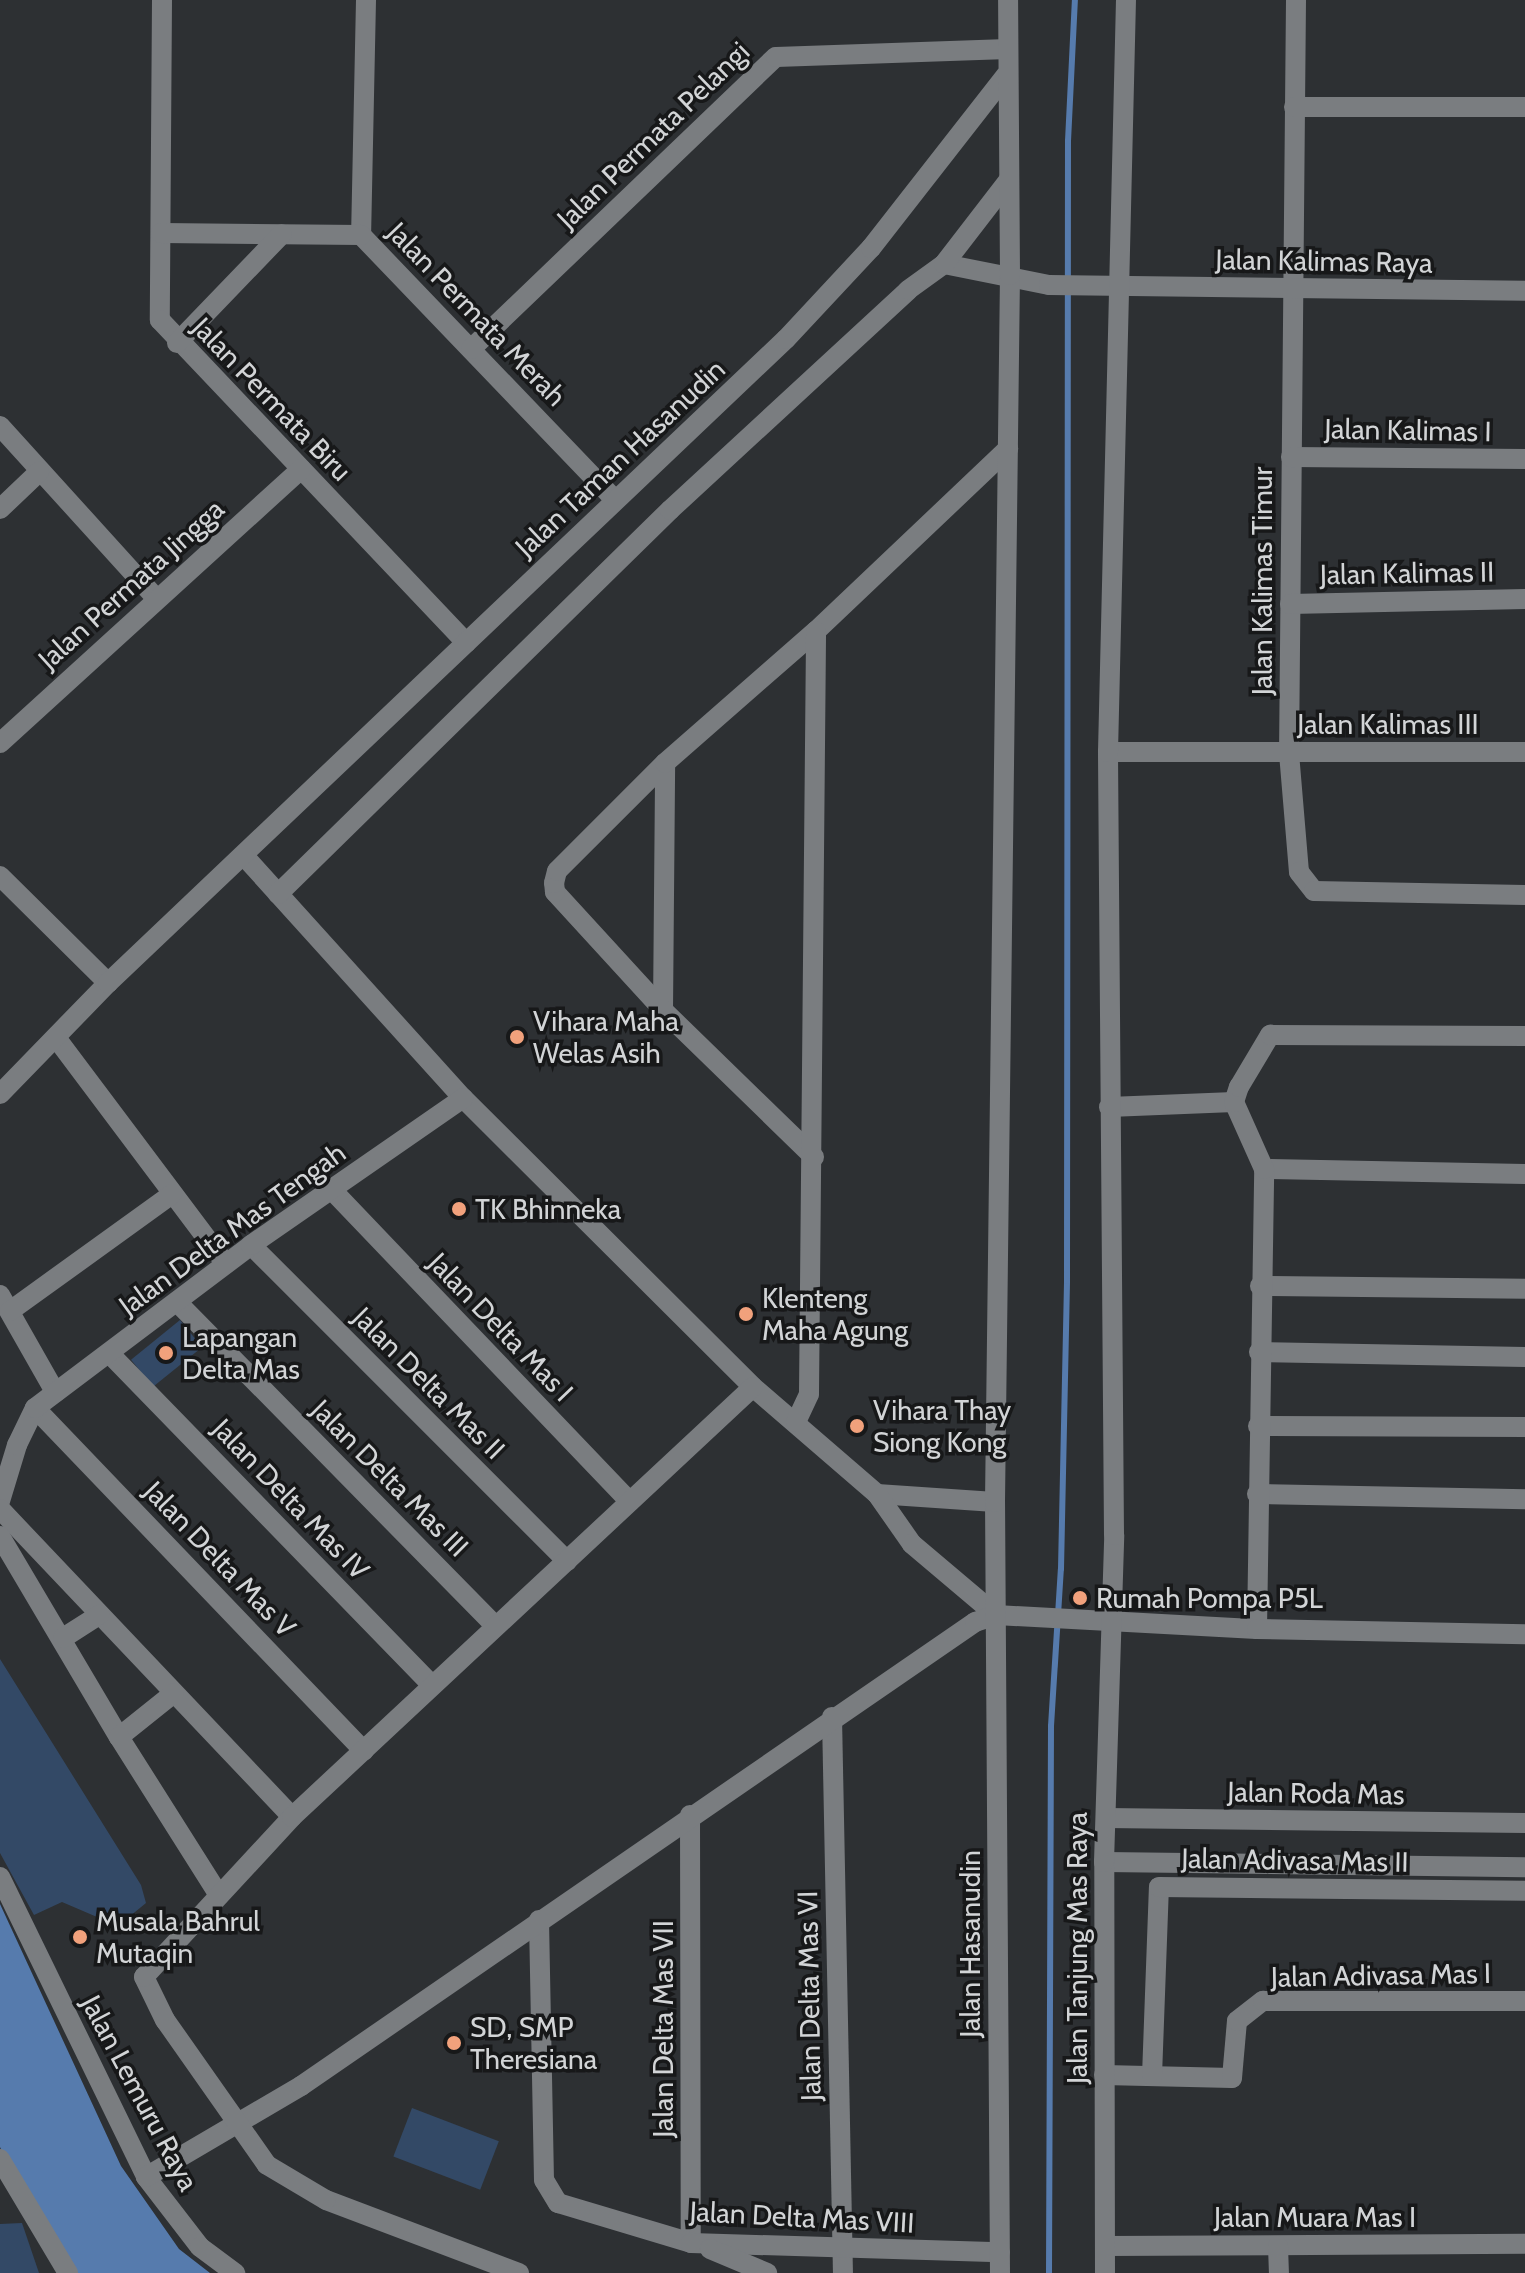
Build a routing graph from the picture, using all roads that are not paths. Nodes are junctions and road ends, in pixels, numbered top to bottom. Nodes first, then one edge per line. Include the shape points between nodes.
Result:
1 (162, 0) edge
2 (366, 0) edge
3 (1008, 0) edge
4 (1126, 0) edge
5 (1296, 0) edge
6 (1008, 49) junction
7 (1006, 75) junction
8 (1294, 107) junction
9 (1525, 107) edge
10 (1008, 181) junction
11 (161, 233) junction
12 (282, 234) junction
13 (361, 235) junction
14 (944, 264) junction
15 (1010, 275) junction
16 (1123, 286) junction
17 (1293, 289) junction
18 (1525, 291) edge
19 (177, 343) junction
20 (471, 349) junction
21 (0, 426) edge
22 (1008, 449) junction
23 (1291, 457) junction
24 (1525, 459) edge
25 (301, 469) junction
26 (39, 472) junction
27 (614, 499) junction
28 (0, 509) edge
29 (155, 597) junction
30 (1525, 599) edge
31 (1290, 604) junction
32 (816, 631) junction
33 (466, 643) junction
34 (0, 743) edge
35 (1108, 752) junction
36 (1525, 752) edge
37 (1289, 753) junction
38 (665, 763) junction
39 (245, 857) junction
40 (0, 876) edge
41 (278, 894) junction
42 (1525, 895) edge
43 (108, 983) junction
44 (663, 1010) junction
45 (1525, 1036) edge
46 (57, 1039) junction
47 (0, 1094) edge
48 (463, 1098) junction
49 (1234, 1102) junction
50 (1109, 1107) junction
51 (814, 1157) junction
52 (1264, 1169) junction
53 (1525, 1174) edge
54 (332, 1190) junction
55 (172, 1194) junction
56 (251, 1245) junction
57 (226, 1264) junction
58 (1260, 1286) junction
59 (1525, 1289) edge
60 (177, 1302) junction
61 (5, 1303) edge
62 (1259, 1352) junction
63 (109, 1353) junction
64 (1525, 1357) edge
65 (753, 1387) junction
66 (55, 1392) junction
67 (35, 1408) junction
68 (796, 1422) junction
69 (1258, 1426) junction
70 (1525, 1427) edge
71 (877, 1494) junction
72 (1257, 1494) junction
73 (1525, 1499) edge
74 (0, 1501) edge
75 (630, 1502) junction
76 (995, 1502) junction
77 (0, 1509) edge
78 (0, 1536) edge
79 (567, 1561) junction
80 (99, 1615) junction
81 (1000, 1616) junction
82 (1104, 1622) junction
83 (495, 1626) junction
84 (1257, 1629) junction
85 (1525, 1634) edge
86 (63, 1638) junction
87 (432, 1685) junction
88 (174, 1693) junction
89 (832, 1717) junction
90 (119, 1737) junction
91 (364, 1751) junction
92 (690, 1815) junction
93 (292, 1817) junction
94 (1106, 1818) junction
95 (1525, 1823) edge
96 (1104, 1862) junction
97 (1525, 1867) edge
98 (0, 1877) edge
99 (1525, 1891) edge
100 (219, 1895) junction
101 (539, 1920) junction
102 (1525, 2001) edge
103 (1104, 2075) junction
104 (1152, 2076) junction
105 (235, 2126) junction
106 (0, 2159) edge
107 (146, 2177) junction
108 (693, 2243) junction
109 (1525, 2244) edge
110 (1105, 2246) junction
111 (1278, 2246) junction
112 (841, 2250) junction
113 (1000, 2263) edge
114 (68, 2273) edge
115 (235, 2273) edge
116 (519, 2273) edge
117 (767, 2273) edge
118 (843, 2273) edge
119 (1105, 2273) edge
120 (1279, 2273) edge

1 - 11 street, Jalan Permata Biru
2 - 13 street, Jalan Permata Merah
3 - 6 street, Jalan Hasanudin
4 - 16 street, Jalan Tanjung Mas Raya
5 - 8 street, Jalan Kalimas Timur
6 - 7 street, Jalan Hasanudin
6 - 20 street, Jalan Permata Pelangi via 776,57
7 - 10 street, Jalan Hasanudin
7 - 27 street, Jalan Taman Hasanudin via 871,248 786,339
8 - 9 street
8 - 17 street, Jalan Kalimas Timur
10 - 14 street
10 - 15 street, Jalan Hasanudin
11 - 12 street
11 - 19 street, Jalan Permata Biru via 160,320
12 - 13 street
12 - 19 street
13 - 20 street, Jalan Permata Merah
14 - 15 street, Jalan Kalimas Raya
14 - 41 street via 908,290 670,510
15 - 16 street, Jalan Kalimas Raya via 1049,285
15 - 22 street, Jalan Hasanudin
16 - 17 street, Jalan Kalimas Raya
16 - 35 street, Jalan Tanjung Mas Raya
17 - 18 street, Jalan Kalimas Raya
17 - 23 street, Jalan Kalimas Timur
19 - 25 street, Jalan Permata Biru
20 - 27 street, Jalan Permata Merah
21 - 26 street
22 - 32 street
22 - 76 street, Jalan Hasanudin
23 - 24 street, Jalan Kalimas I
23 - 31 street, Jalan Kalimas Timur
25 - 29 street, Jalan Permata Jingga
25 - 33 street, Jalan Permata Biru
26 - 28 street
26 - 29 street
27 - 33 street, Jalan Taman Hasanudin
29 - 34 street, Jalan Permata Jingga
30 - 31 street, Jalan Kalimas II
31 - 37 street, Jalan Kalimas Timur
32 - 38 street
32 - 51 street
33 - 39 street, Jalan Taman Hasanudin
35 - 37 street, Jalan Kalimas III
35 - 50 street, Jalan Tanjung Mas Raya
36 - 37 street, Jalan Kalimas III
37 - 42 street, Jalan Kalimas Timur via 1299,872 1314,891
38 - 44 street
38 - 44 street via 557,871 554,883 555,892
39 - 41 street
39 - 43 street, Jalan Taman Hasanudin
40 - 43 street
41 - 48 street
43 - 46 street, Jalan Taman Hasanudin
44 - 51 street
45 - 49 street via 1277,1034 1263,1040
46 - 47 street, Jalan Taman Hasanudin
46 - 55 street
48 - 54 street, Jalan Delta Mas Tengah
48 - 65 street
49 - 50 street
49 - 52 street
50 - 82 street, Jalan Tanjung Mas Raya via 1114,1535
51 - 68 street via 809,1394
52 - 53 street
52 - 58 street
54 - 56 street, Jalan Delta Mas Tengah
54 - 75 street, Jalan Delta Mas I
55 - 57 street
55 - 61 street
56 - 57 street, Jalan Delta Mas Tengah
56 - 79 street, Jalan Delta Mas II
57 - 60 street, Jalan Delta Mas Tengah
58 - 59 street
58 - 62 street
60 - 63 street, Jalan Delta Mas Tengah
60 - 83 street, Jalan Delta Mas III
61 - 66 street
62 - 64 street
62 - 69 street
63 - 66 street, Jalan Delta Mas Tengah
63 - 87 street, Jalan Delta Mas IV
65 - 68 street
65 - 75 street
66 - 67 street, Jalan Delta Mas Tengah
67 - 74 street
67 - 91 street, Jalan Delta Mas V
68 - 71 street
69 - 70 street
69 - 72 street
71 - 76 street
71 - 81 street via 912,1544
72 - 73 street
72 - 84 street
75 - 79 street
76 - 81 street, Jalan Hasanudin
77 - 80 street
78 - 86 street
79 - 83 street
80 - 86 street
80 - 88 street
81 - 82 street
81 - 89 street via 975,1622
81 - 113 street, Jalan Hasanudin
82 - 84 street
82 - 94 street, Jalan Tanjung Mas Raya
83 - 87 street
84 - 85 street
86 - 90 street
87 - 91 street
88 - 90 street
88 - 93 street
89 - 92 street
89 - 112 street, Jalan Delta Mas VI
90 - 100 street
91 - 93 street
92 - 101 street
92 - 108 street, Jalan Delta Mas VII
93 - 100 street
94 - 95 street, Jalan Roda Mas
94 - 96 street, Jalan Tanjung Mas Raya
96 - 97 street
96 - 103 street, Jalan Tanjung Mas Raya
98 - 107 street, Jalan Lemuru Raya
99 - 104 street, Jalan Adivasa Mas II via 1159,1887
100 - 105 street via 144,1977 165,2020
101 - 105 street
101 - 108 street, Jalan Delta Mas VIII via 544,2180 550,2195 563,2206
102 - 104 street, Jalan Adivasa Mas I via 1263,2001 1237,2021 1232,2078
103 - 104 street, Jalan Adivasa Mas I
103 - 110 street, Jalan Tanjung Mas Raya
105 - 107 street
105 - 116 street via 267,2165 308,2192
106 - 114 street
107 - 115 street, Jalan Lemuru Raya via 200,2247
108 - 112 street, Jalan Delta Mas VIII
108 - 117 street
109 - 111 street, Jalan Muara Mas I
110 - 111 street, Jalan Muara Mas I
110 - 119 street, Jalan Tanjung Mas Raya
111 - 120 street
112 - 113 street, Jalan Delta Mas VIII
112 - 118 street, Jalan Delta Mas VI

